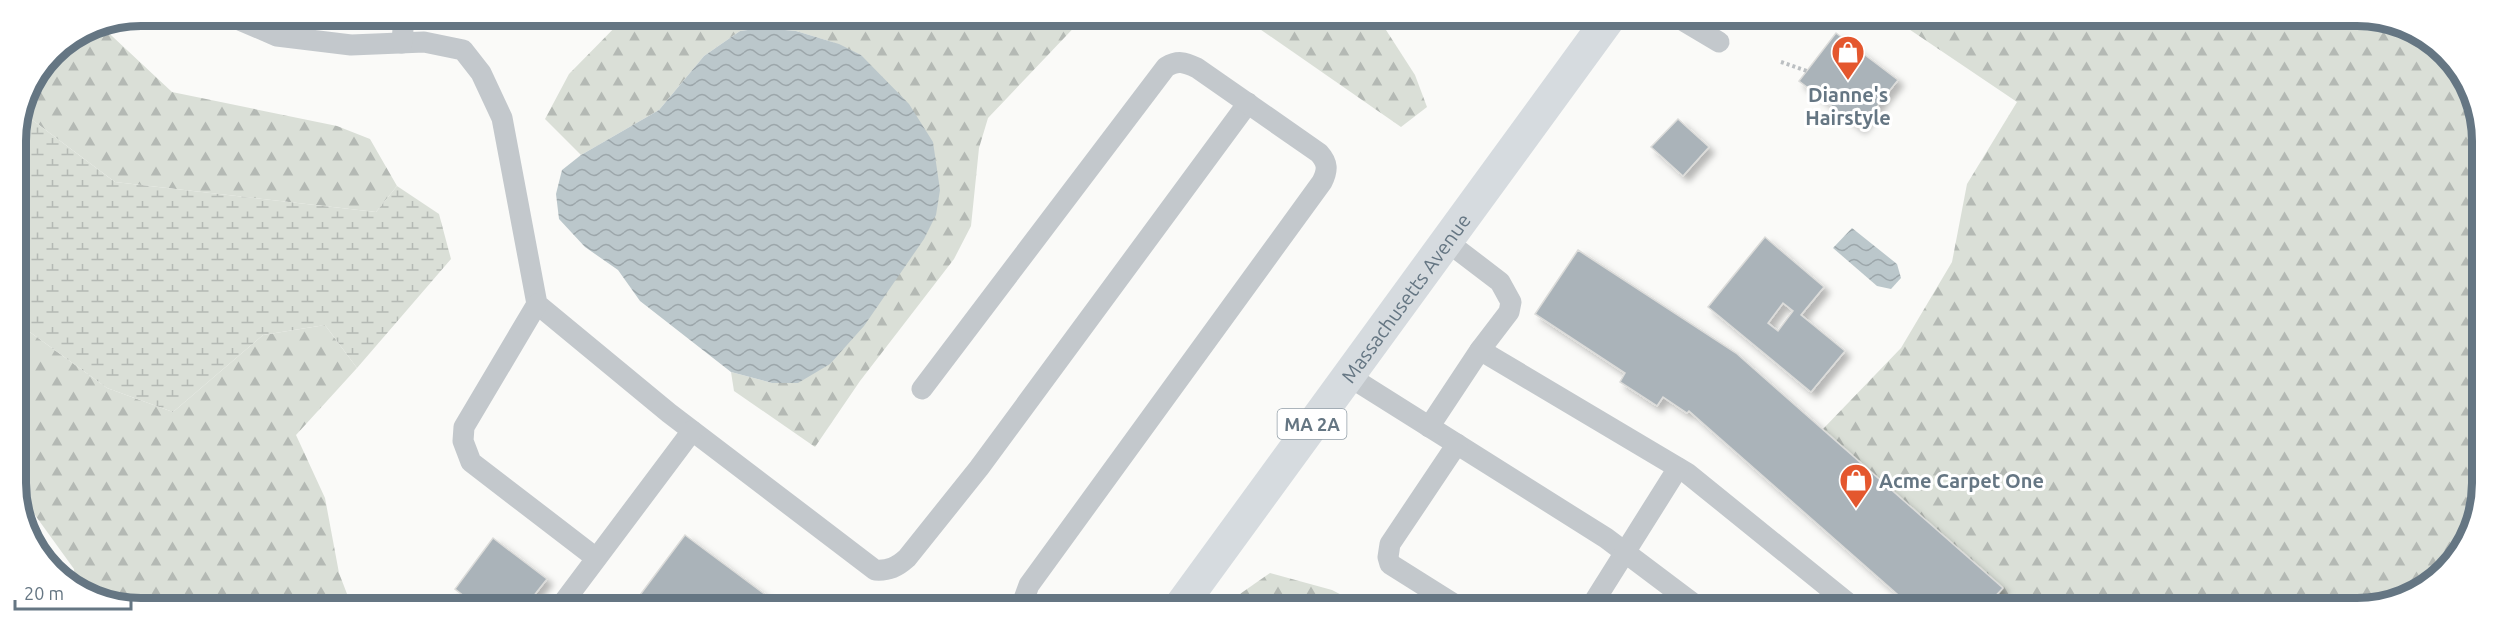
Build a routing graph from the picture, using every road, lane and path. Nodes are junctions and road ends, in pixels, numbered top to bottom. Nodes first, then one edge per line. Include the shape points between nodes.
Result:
1 (254, 26) edge
2 (403, 26) edge
3 (1603, 26) edge
4 (1692, 26) edge
5 (1719, 42) dead end
6 (402, 43) junction
7 (1781, 62) dead end
8 (1807, 71) dead end
9 (1248, 103) junction
10 (1445, 240) junction
11 (537, 304) junction
12 (1480, 350) junction
13 (1347, 375) junction
14 (922, 388) dead end
15 (1429, 427) junction
16 (693, 431) junction
17 (1457, 444) junction
18 (1678, 468) junction
19 (1625, 552) junction
20 (596, 558) junction
21 (567, 598) edge
22 (1024, 598) edge
23 (1186, 598) edge
24 (1444, 598) edge
25 (1596, 598) edge
26 (1685, 598) edge
27 (1841, 598) edge

1 - 6 lane via 277,36 351,45
2 - 6 lane
3 - 10 main road, Massachusetts Avenue / MA 2A
4 - 5 lane
6 - 11 lane via 424,42 463,51 481,73 502,118
7 - 8 path
9 - 14 lane via 1184,62 1175,61 1166,67
9 - 16 lane via 979,468 897,567 875,570
9 - 22 lane via 1319,153 1327,172 1029,585
10 - 12 lane via 1500,282 1511,302 1509,312
10 - 13 main road, Massachusetts Avenue / MA 2A
11 - 16 lane
11 - 20 lane via 464,428 463,441 471,462
12 - 15 lane
12 - 18 lane
13 - 15 lane
13 - 23 main road, Massachusetts Avenue / MA 2A
15 - 17 lane
16 - 20 lane
17 - 19 lane
17 - 24 lane via 1390,544 1388,557 1390,564
18 - 19 lane
18 - 27 lane
19 - 25 lane
19 - 26 lane
20 - 21 lane

